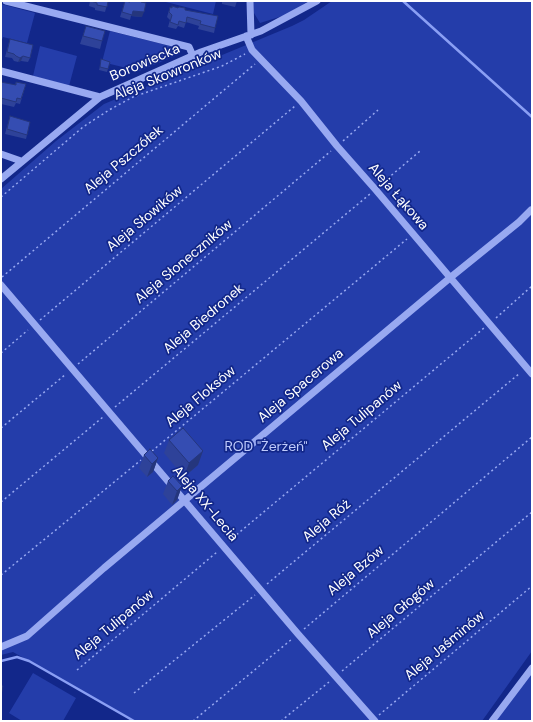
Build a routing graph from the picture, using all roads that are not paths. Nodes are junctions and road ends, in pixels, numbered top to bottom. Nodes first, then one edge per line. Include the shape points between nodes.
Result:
1 (6, 1) edge
2 (250, 1) edge
3 (318, 1) edge
4 (249, 36) junction
5 (193, 56) junction
6 (1, 71) edge
7 (100, 97) junction
8 (1, 154) edge
9 (21, 161) junction
10 (1, 179) edge
11 (531, 210) edge
12 (451, 277) junction
13 (1, 285) edge
14 (532, 374) edge
15 (184, 501) junction
16 (1, 647) edge
17 (532, 668) edge
18 (374, 720) edge
19 (492, 721) edge

1 - 5 street via 189,47
2 - 4 street
3 - 4 street, Borowiecka
4 - 5 street, Borowiecka
4 - 12 street, Aleja Łąkowa via 252,50 301,101
5 - 7 street, Borowiecka
6 - 7 street
7 - 9 street, Borowiecka
8 - 9 street
9 - 10 street, Borowiecka
11 - 12 street, Aleja Spacerowa
12 - 14 street, Aleja Łąkowa
12 - 15 street, Aleja Spacerowa
13 - 15 street, Aleja XX-Lecia
15 - 16 street, Aleja Spacerowa via 27,636
15 - 18 street, Aleja XX-Lecia
17 - 19 street

